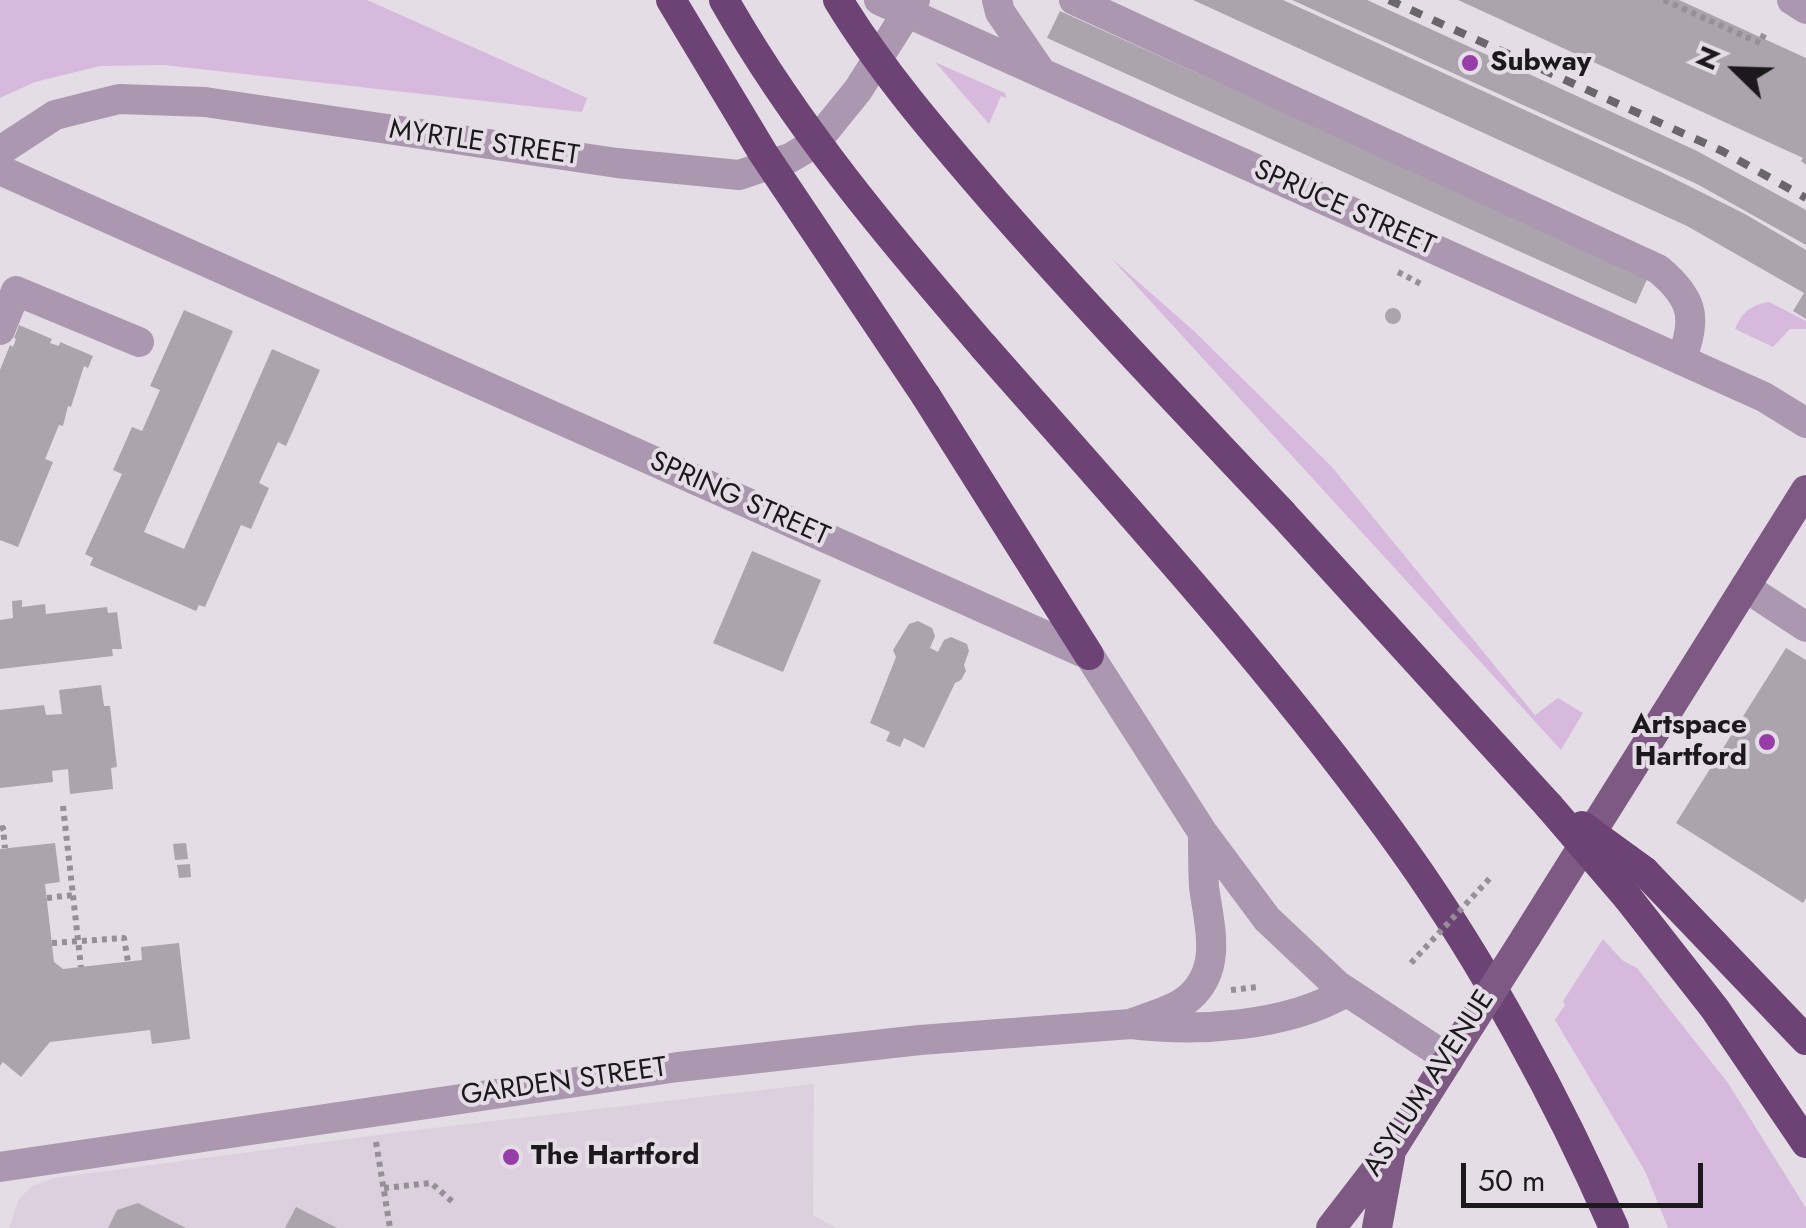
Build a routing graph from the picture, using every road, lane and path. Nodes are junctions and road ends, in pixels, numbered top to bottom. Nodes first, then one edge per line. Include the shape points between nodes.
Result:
1 (671, 0) edge
2 (724, 0) edge
3 (838, 0) edge
4 (879, 0) edge
5 (997, 0) edge
6 (1074, 0) edge
7 (1792, 0) edge
8 (1668, 3) edge
9 (912, 6) edge
10 (1806, 9) edge
11 (1766, 30) dead end
12 (1041, 72) junction
13 (0, 152) edge
14 (0, 170) edge
15 (1398, 272) dead end
16 (1421, 284) dead end
17 (0, 330) edge
18 (139, 342) dead end
19 (1681, 360) junction
20 (1806, 423) edge
21 (1806, 490) edge
22 (1745, 587) junction
23 (1806, 626) edge
24 (1089, 656) junction
25 (63, 806) dead end
26 (1549, 806) junction
27 (0, 829) edge
28 (1203, 833) junction
29 (5, 848) dead end
30 (1491, 877) dead end
31 (73, 895) junction
32 (47, 898) dead end
33 (78, 942) junction
34 (52, 943) dead end
35 (128, 962) dead end
36 (1411, 964) dead end
37 (81, 967) dead end
38 (1261, 986) dead end
39 (1220, 990) dead end
40 (1346, 992) junction
41 (1130, 1024) junction
42 (1806, 1040) edge
43 (1454, 1052) junction
44 (376, 1140) dead end
45 (1806, 1143) edge
46 (1392, 1150) junction
47 (0, 1167) edge
48 (384, 1188) junction
49 (454, 1204) dead end
50 (390, 1228) edge
51 (1331, 1228) edge
52 (1377, 1228) edge
53 (1614, 1228) edge

1 - 24 highway, bridge
2 - 53 highway, bridge via 838,172 1269,678 1406,854 1498,1000
3 - 26 highway, bridge via 908,98 1026,237
4 - 9 street, SPRUCE STREET
5 - 12 street
6 - 19 street via 1658,268 1692,312
7 - 10 street
8 - 11 path via 1760,43
9 - 12 street, SPRUCE STREET
9 - 13 street, MYRTLE STREET via 815,144 740,175 205,102 119,100 55,115
12 - 19 street, SPRUCE STREET
14 - 24 street, SPRING STREET
15 - 16 path
17 - 18 street via 16,291
19 - 20 street, SPRUCE STREET
21 - 22 main road, ASYLUM AVENUE
22 - 23 street
22 - 43 main road, ASYLUM AVENUE, bridge
24 - 28 street
25 - 31 path
26 - 42 highway, bridge via 1644,871
26 - 45 highway, bridge via 1715,1009
27 - 29 path
28 - 40 street via 1267,919
28 - 41 street, GARDEN STREET via 1212,945 1206,973 1184,1002
30 - 36 path, bridge
31 - 32 path
31 - 33 path
33 - 34 path
33 - 35 path via 124,938
33 - 37 path
38 - 39 path
40 - 41 street, GARDEN STREET via 1261,1019 1180,1030
40 - 43 street
41 - 47 street, GARDEN STREET via 695,1065
43 - 46 main road, ASYLUM AVENUE
44 - 48 path
46 - 51 main road, ASYLUM AVENUE
46 - 52 main road
48 - 49 path via 431,1184
48 - 50 path

